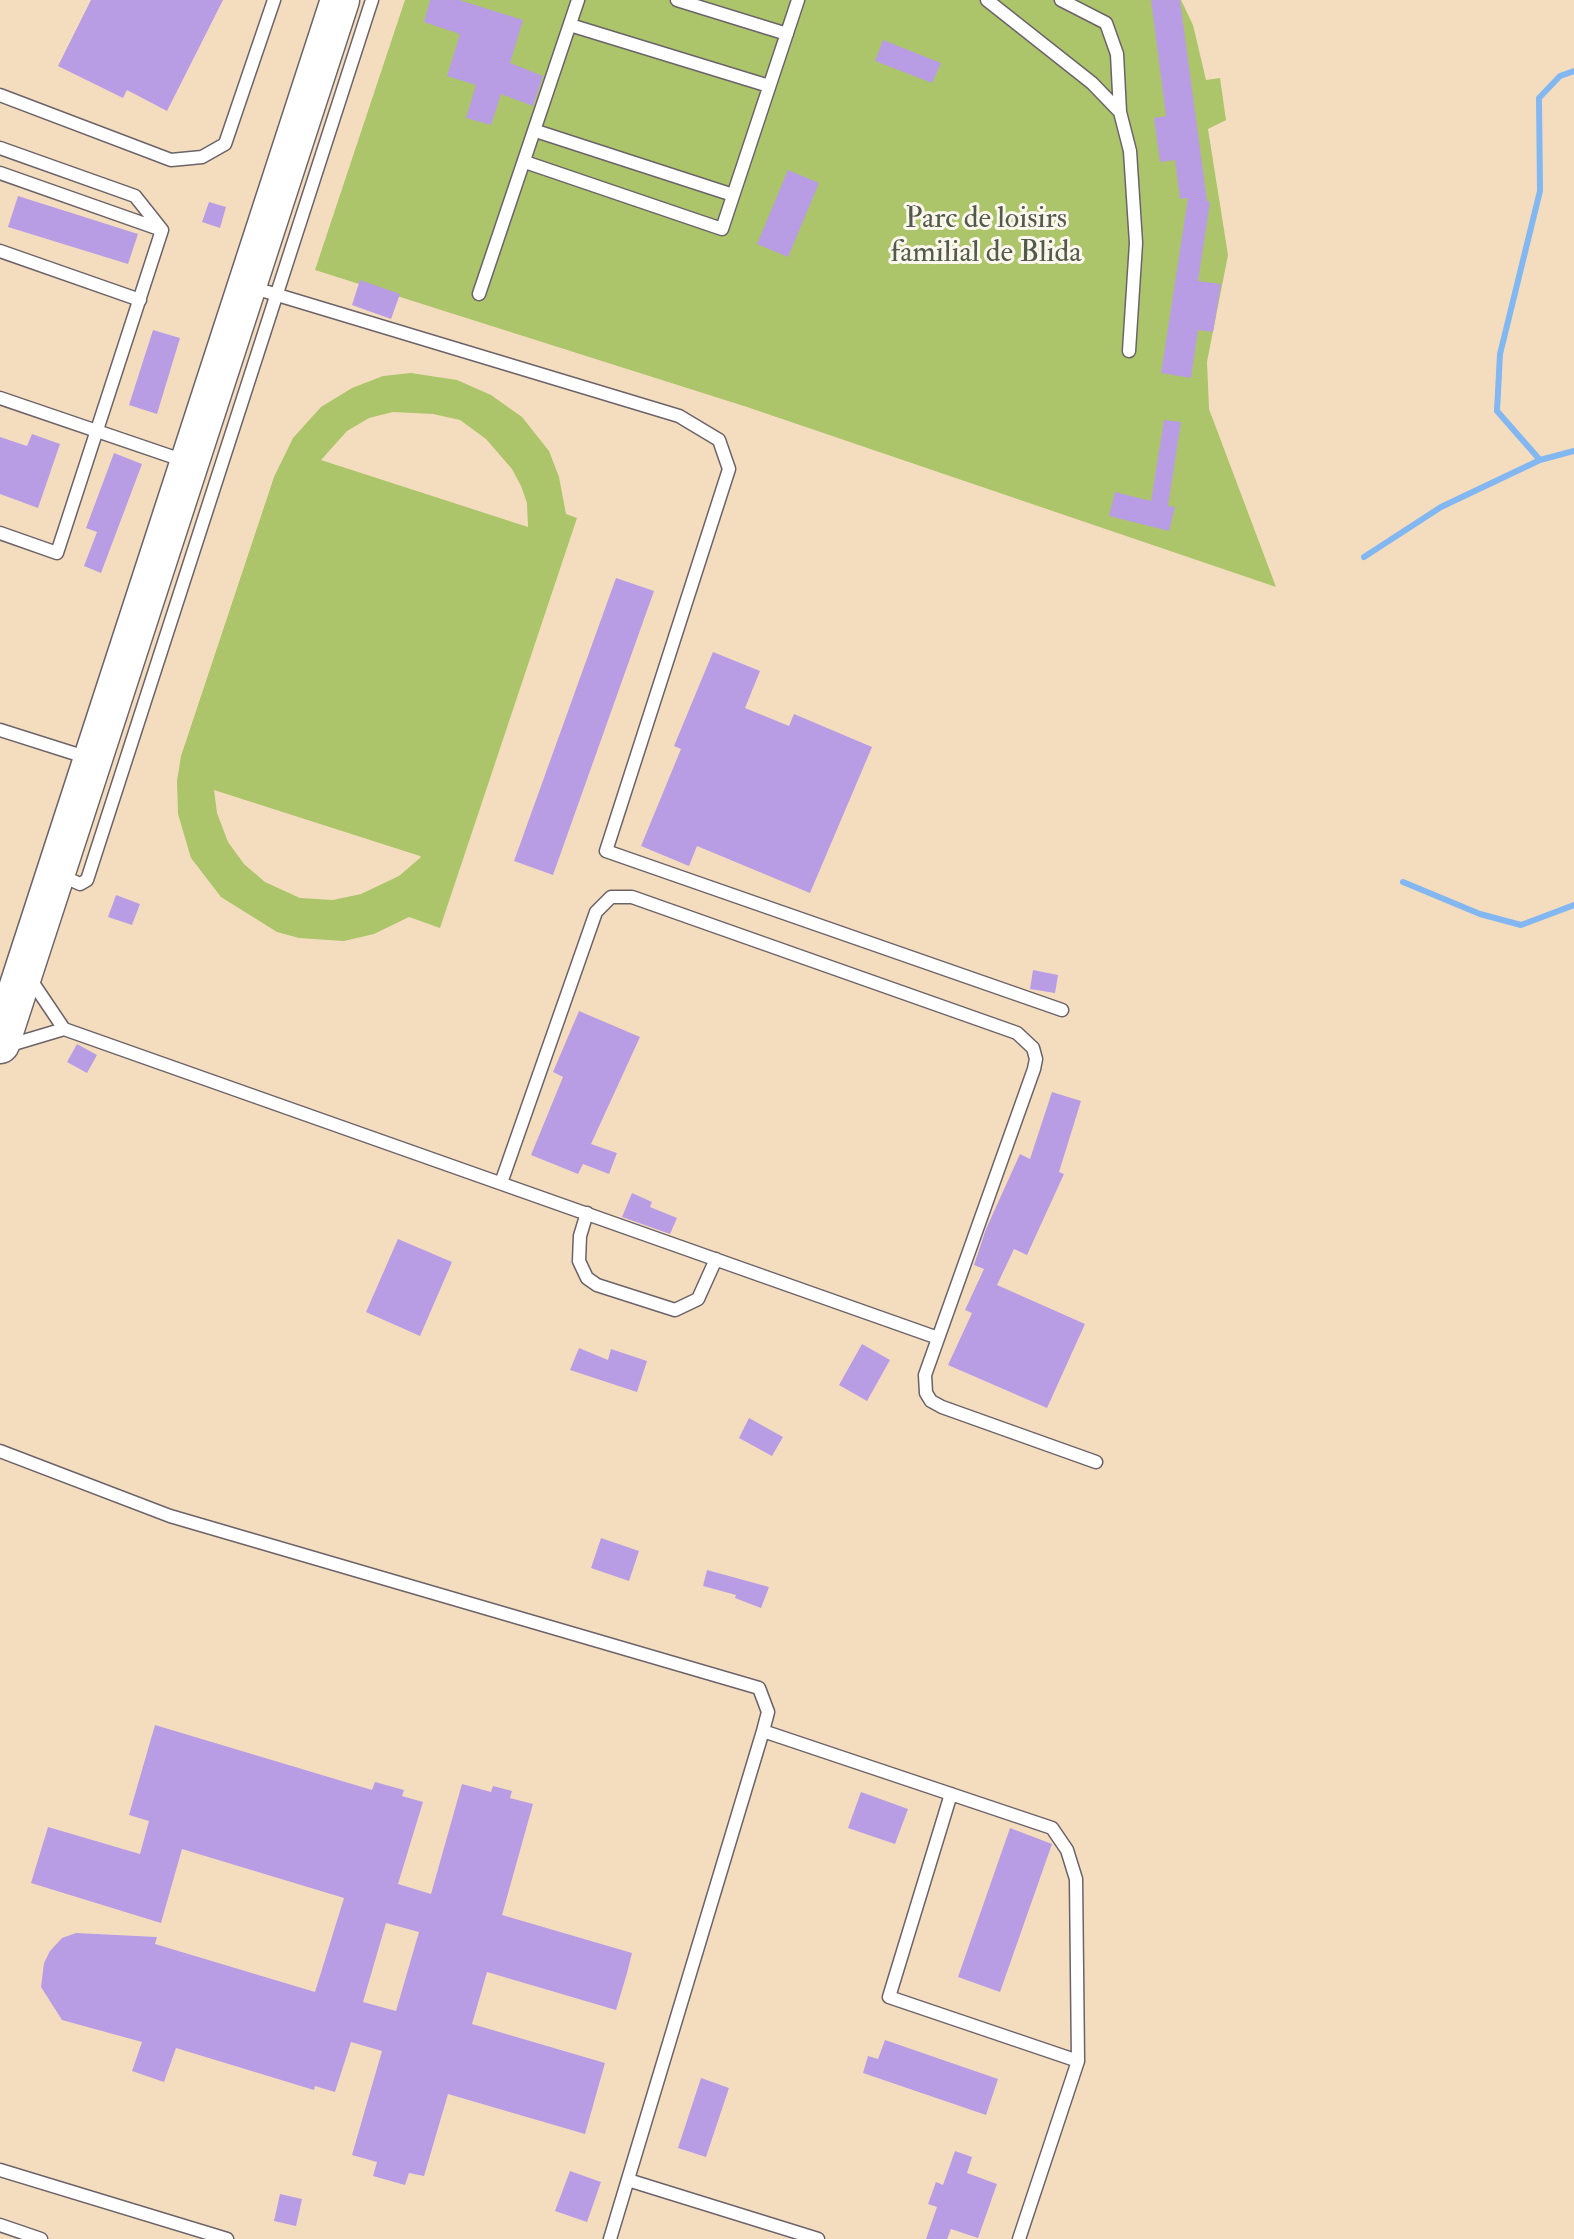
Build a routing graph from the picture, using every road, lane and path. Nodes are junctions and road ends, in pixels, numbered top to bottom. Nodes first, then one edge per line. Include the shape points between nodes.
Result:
1 (274, 0) edge
2 (325, 0) edge
3 (340, 0) edge
4 (372, 0) edge
5 (578, 0) edge
6 (677, 0) edge
7 (798, 0) edge
8 (987, 0) edge
9 (1060, 0) edge
10 (570, 24) junction
11 (787, 34) junction
12 (769, 86) junction
13 (0, 95) edge
14 (1120, 112) junction
15 (536, 131) junction
16 (0, 148) edge
17 (525, 162) junction
18 (0, 173) edge
19 (733, 195) junction
20 (162, 230) junction
21 (0, 251) edge
22 (262, 290) junction
23 (479, 294) dead end
24 (140, 300) junction
25 (1129, 351) dead end
26 (0, 398) edge
27 (97, 431) junction
28 (176, 458) junction
29 (0, 533) edge
30 (0, 730) edge
31 (79, 755) junction
32 (12, 984) edge
33 (1062, 1010) dead end
34 (64, 1029) junction
35 (0, 1046) edge
36 (501, 1183) junction
37 (587, 1213) junction
38 (716, 1259) junction
39 (938, 1338) junction
40 (0, 1451) edge
41 (1096, 1462) dead end
42 (764, 1731) junction
43 (951, 1794) junction
44 (1078, 2061) junction
45 (0, 2170) edge
46 (628, 2180) junction
47 (0, 2225) edge
48 (41, 2239) edge
49 (227, 2239) edge
50 (610, 2239) edge
51 (818, 2239) edge
52 (1019, 2239) edge

1 - 13 lane via 225,144 202,157 172,160
2 - 28 main road
3 - 22 main road
4 - 22 lane
5 - 10 lane
6 - 11 lane
7 - 11 lane
8 - 14 lane via 1092,83
9 - 14 lane via 1106,23 1117,54
10 - 12 lane
10 - 15 lane
11 - 12 lane
12 - 19 lane
14 - 25 lane via 1130,151 1136,243
15 - 17 lane
15 - 19 lane
16 - 20 lane via 135,196
17 - 19 lane via 722,229
17 - 23 lane
18 - 20 lane
20 - 24 lane
21 - 24 lane
22 - 32 main road via 57,874
22 - 33 lane via 679,416 719,440 729,469 606,851
24 - 27 lane
26 - 27 lane
27 - 28 lane
27 - 29 lane via 57,553
28 - 31 main road
30 - 31 lane
31 - 32 main road
32 - 34 lane
32 - 35 main road
34 - 35 lane
34 - 36 lane
36 - 37 lane
36 - 39 lane via 602,904 611,897 632,897 726,929 1017,1033 1033,1048 1034,1069
37 - 38 lane
37 - 38 lane via 579,1261 587,1278 597,1285 675,1310 698,1299
38 - 39 lane
39 - 41 lane via 925,1375 931,1401
40 - 42 lane via 170,1516 759,1688 768,1712
42 - 43 lane
42 - 46 lane
43 - 44 lane via 1052,1828 1067,1850 1076,1879
43 - 44 lane via 889,1997
44 - 52 lane
45 - 49 lane
46 - 50 lane
46 - 51 lane
47 - 48 lane

